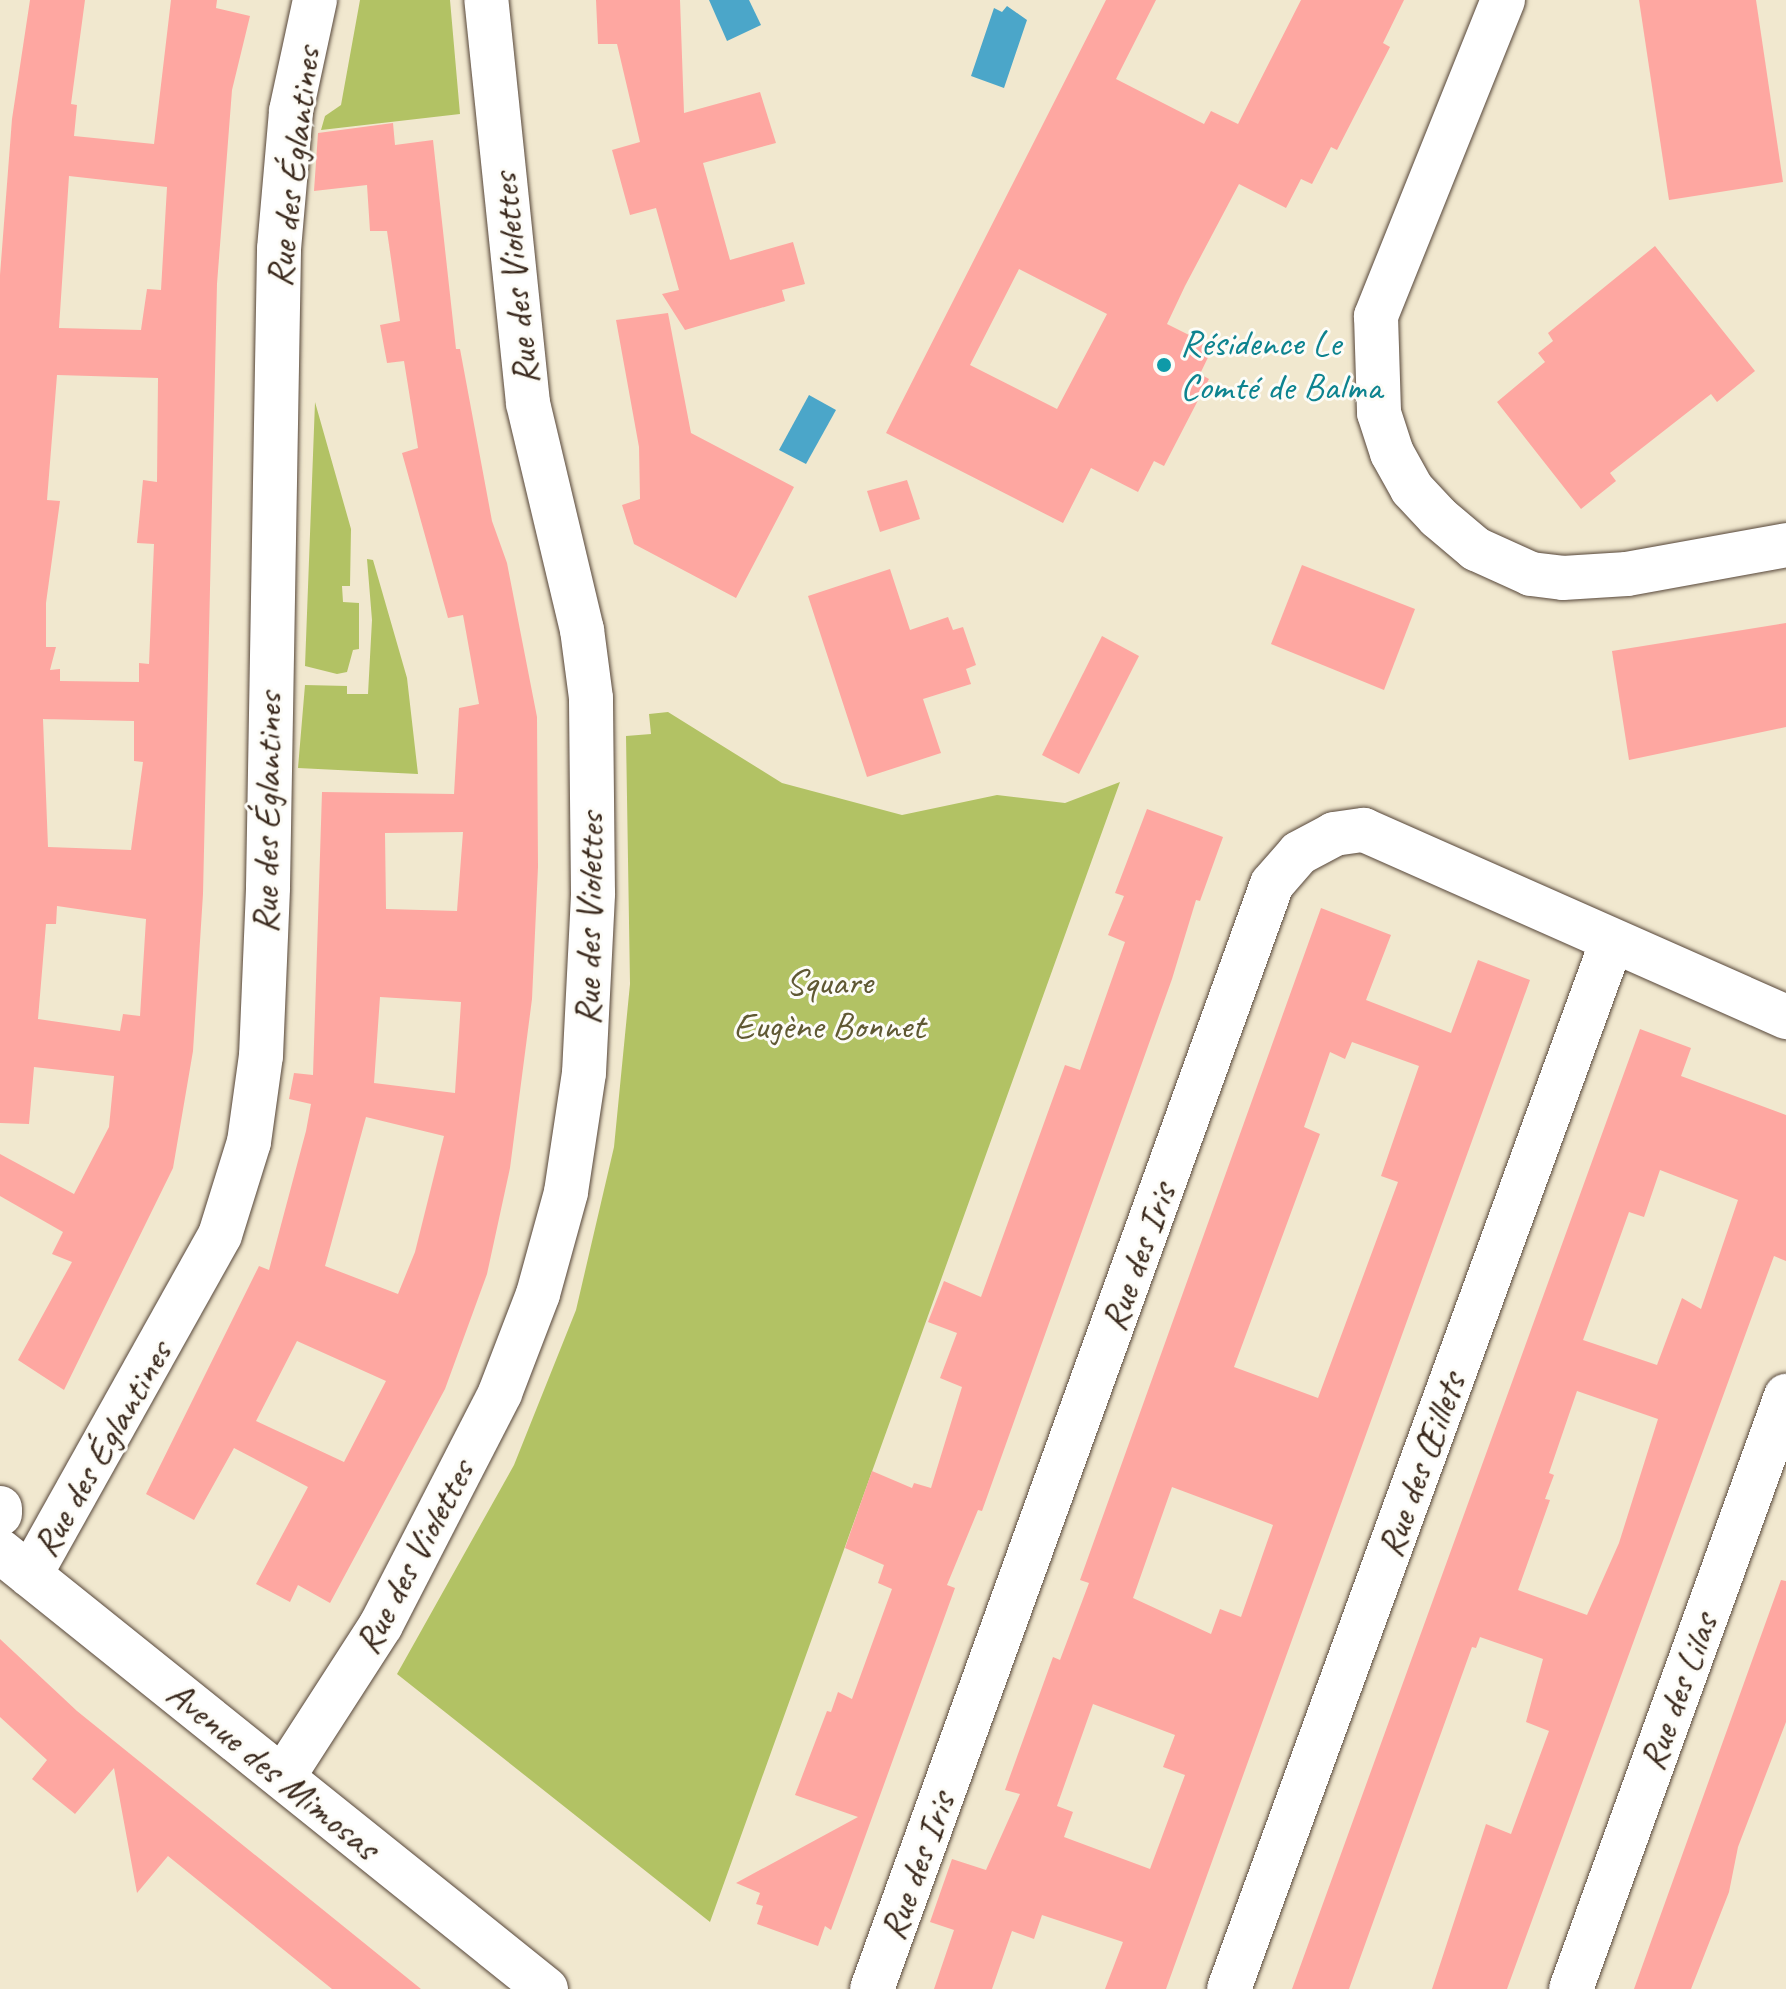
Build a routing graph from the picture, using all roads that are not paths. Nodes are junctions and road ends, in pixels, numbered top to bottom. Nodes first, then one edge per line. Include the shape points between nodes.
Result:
1 (315, 0) edge
2 (486, 0) edge
3 (1503, 0) edge
4 (1786, 545) edge
5 (1612, 941) junction
6 (1786, 1017) edge
7 (1786, 1396) edge
8 (0, 1508) edge
9 (0, 1514) edge
10 (15, 1563) edge
11 (283, 1777) junction
12 (546, 1989) edge
13 (872, 1989) edge
14 (1229, 1989) edge
15 (1571, 1989) edge

1 - 10 street, Rue des Églantines via 291,111 279,249 268,887 261,1056 249,1142 220,1235
2 - 11 street, Rue des Violettes via 528,403 582,630 591,698 593,893 584,1073 566,1192 538,1294 500,1393 381,1625
3 - 4 street via 1376,316 1379,413 1392,453 1412,489 1438,517 1476,549 1531,574 1627,574
5 - 6 street
5 - 13 street, Rue des Iris via 1364,830 1334,834 1299,853 1272,884
5 - 14 street, Rue des Œillets
7 - 15 street, Rue des Lilas
8 - 9 street
10 - 11 street, Avenue des Mimosas
11 - 12 street, Avenue des Mimosas

